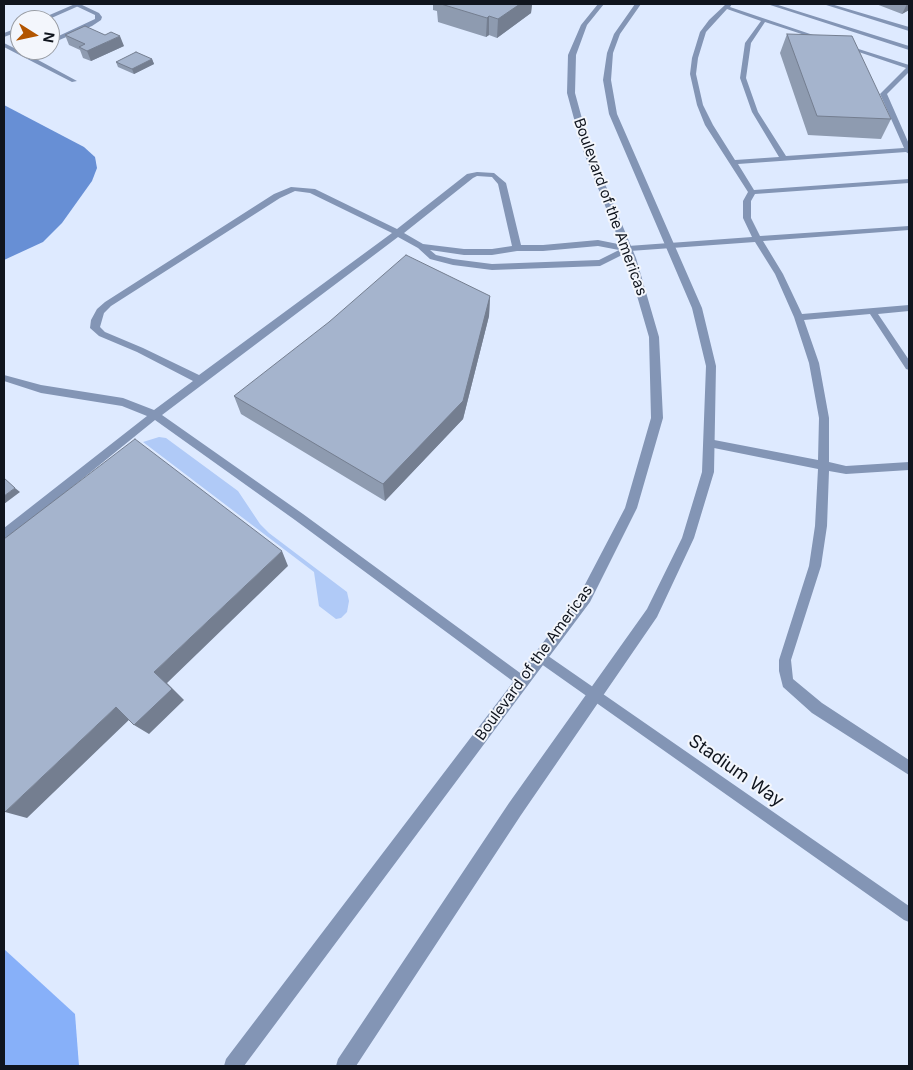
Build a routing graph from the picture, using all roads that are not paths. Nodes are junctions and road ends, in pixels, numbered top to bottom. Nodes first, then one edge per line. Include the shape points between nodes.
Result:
1 (79, 4) edge
2 (600, 4) edge
3 (638, 4) edge
4 (770, 4) edge
5 (826, 4) edge
6 (727, 6) edge
7 (60, 12) edge
8 (764, 20) junction
9 (909, 29) edge
10 (60, 37) edge
11 (828, 41) edge
12 (837, 44) edge
13 (909, 48) edge
14 (34, 60) edge
15 (909, 68) edge
16 (74, 81) dead end
17 (909, 151) edge
18 (783, 158) junction
19 (733, 162) junction
20 (909, 181) edge
21 (752, 192) junction
22 (909, 228) edge
23 (398, 233) junction
24 (757, 238) junction
25 (670, 245) junction
26 (421, 246) junction
27 (517, 248) junction
28 (628, 249) junction
29 (909, 308) edge
30 (872, 311) junction
31 (799, 317) junction
32 (909, 366) edge
33 (4, 378) edge
34 (200, 380) junction
35 (155, 415) junction
36 (709, 443) junction
37 (909, 466) edge
38 (825, 467) junction
39 (4, 534) edge
40 (541, 657) junction
41 (522, 682) junction
42 (595, 695) junction
43 (909, 768) edge
44 (909, 915) edge
45 (233, 1066) edge
46 (345, 1066) edge

1 - 7 street
1 - 10 lane via 97,14 98,20
2 - 28 street, Boulevard of the Americas via 584,25 572,55 571,93 586,148
3 - 25 street via 617,34 610,53 607,80 613,114
4 - 13 lane
5 - 9 lane
6 - 8 lane
6 - 19 lane via 703,32 693,74 700,105 719,143
8 - 11 lane
8 - 18 lane via 748,43 743,78 755,112
12 - 15 lane
14 - 16 lane
15 - 17 lane via 883,94
17 - 18 lane
18 - 19 lane
19 - 21 lane
20 - 21 lane
21 - 24 lane via 746,209
22 - 24 lane
23 - 26 lane
23 - 27 lane via 470,176 488,174 502,182
23 - 34 lane
23 - 34 lane via 312,191 294,189 277,196 100,311 95,328 102,334
24 - 25 lane
24 - 31 lane via 779,274
25 - 28 lane
25 - 36 street via 697,308 711,366
26 - 27 lane via 464,252
26 - 28 lane via 433,257 492,266 600,264
27 - 28 lane via 598,243
28 - 40 street, Boulevard of the Americas via 654,337 657,418 631,508 585,598
29 - 30 lane
30 - 31 lane
30 - 32 lane
31 - 38 lane via 814,363 824,418
33 - 35 lane via 41,389 123,402
34 - 35 lane
35 - 39 lane
35 - 41 lane via 299,516
36 - 38 lane
36 - 42 street via 708,472 688,538 652,613
37 - 38 lane via 859,470
38 - 43 lane via 816,566 784,671 788,684 817,708
40 - 41 street, Boulevard of the Americas
40 - 42 lane, Stadium Way
41 - 45 street, Boulevard of the Americas
42 - 44 lane, Stadium Way
42 - 46 street via 514,809

